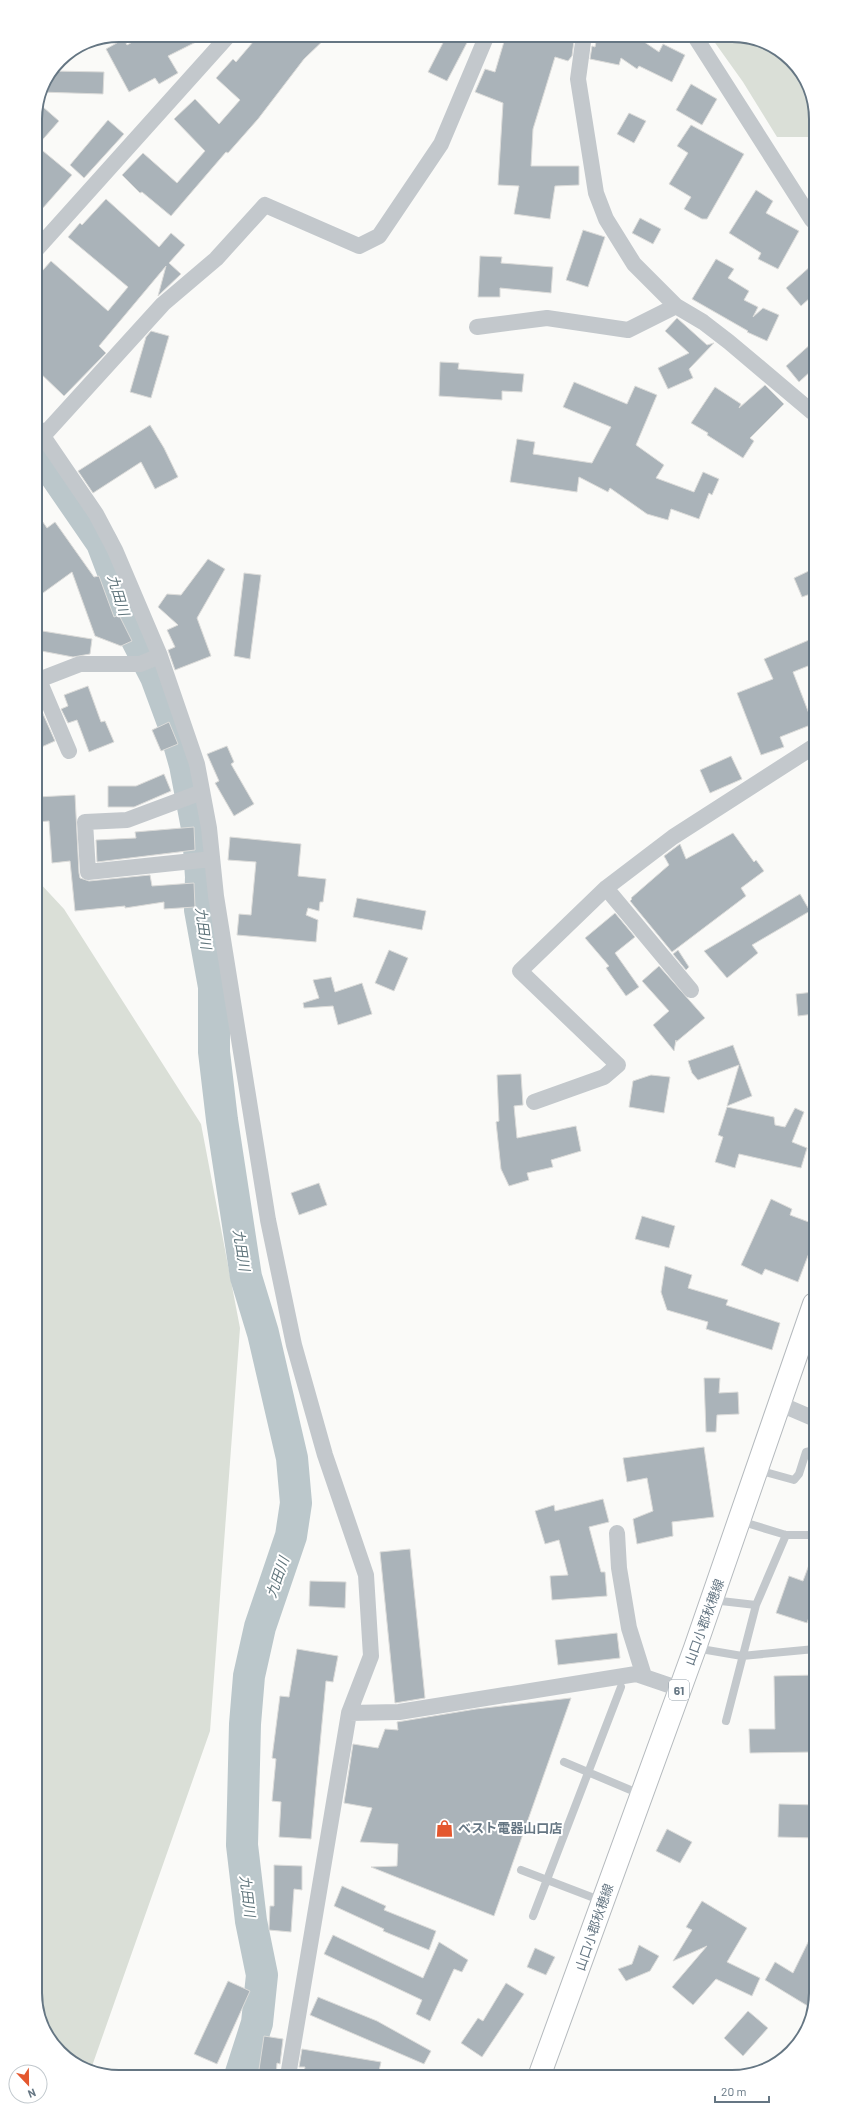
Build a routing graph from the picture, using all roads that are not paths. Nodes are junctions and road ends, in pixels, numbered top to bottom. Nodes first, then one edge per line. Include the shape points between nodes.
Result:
1 (223, 42) edge
2 (484, 42) edge
3 (583, 42) edge
4 (703, 42) edge
5 (809, 215) edge
6 (42, 244) edge
7 (676, 306) junction
8 (477, 327) dead end
9 (809, 409) edge
10 (42, 429) edge
11 (42, 434) edge
12 (158, 657) junction
13 (42, 679) edge
14 (42, 690) edge
15 (809, 750) edge
16 (69, 751) dead end
17 (194, 795) junction
18 (205, 860) junction
19 (606, 888) junction
20 (691, 990) dead end
21 (534, 1102) dead end
22 (809, 1319) edge
23 (780, 1404) junction
24 (809, 1416) edge
25 (809, 1451) edge
26 (758, 1470) junction
27 (740, 1521) junction
28 (617, 1533) dead end
29 (786, 1535) junction
30 (809, 1535) edge
31 (712, 1600) junction
32 (756, 1605) junction
33 (695, 1648) junction
34 (809, 1650) edge
35 (742, 1656) junction
36 (644, 1676) junction
37 (620, 1687) dead end
38 (680, 1689) junction
39 (349, 1713) junction
40 (726, 1721) dead end
41 (564, 1762) dead end
42 (588, 1772) junction
43 (640, 1794) junction
44 (521, 1870) dead end
45 (547, 1880) junction
46 (603, 1902) junction
47 (533, 1916) dead end
48 (289, 2070) edge
49 (541, 2070) edge

1 - 6 street
2 - 10 street via 442,144 379,236 359,246 265,205 216,259 163,304
3 - 7 street via 578,80 596,193 606,219 634,264
4 - 5 street
7 - 8 street via 628,330 547,318
7 - 9 street via 729,342
11 - 12 street via 99,520 115,550
12 - 13 street via 140,664 80,664
12 - 17 street via 197,764
14 - 16 street
15 - 19 street via 673,837
17 - 18 street
17 - 18 street via 127,820 85,822 88,872
18 - 39 street via 216,896 268,1220 294,1345 325,1455 366,1575 371,1656
19 - 20 street
19 - 21 street via 520,971 618,1065 604,1077
22 - 23 main road, 山口小郡秋穂線 / 61
23 - 24 street
23 - 26 main road, 山口小郡秋穂線 / 61
25 - 26 lane via 806,1452 799,1474 794,1480
26 - 27 main road, 山口小郡秋穂線 / 61
27 - 29 lane
27 - 31 main road, 山口小郡秋穂線 / 61
28 - 36 street via 619,1568 629,1628
29 - 30 lane
29 - 32 lane
31 - 32 lane
31 - 33 main road, 山口小郡秋穂線 / 61
32 - 35 lane
33 - 35 lane
33 - 38 main road, 山口小郡秋穂線 / 61
34 - 35 lane
35 - 40 lane
36 - 38 street
36 - 39 street via 636,1674 399,1712
37 - 42 lane
38 - 43 main road, 山口小郡秋穂線 / 61
39 - 48 street
41 - 42 lane
42 - 43 lane
42 - 45 lane
43 - 46 main road, 山口小郡秋穂線 / 61
44 - 45 lane
45 - 46 lane
45 - 47 lane
46 - 49 main road, 山口小郡秋穂線 / 61

